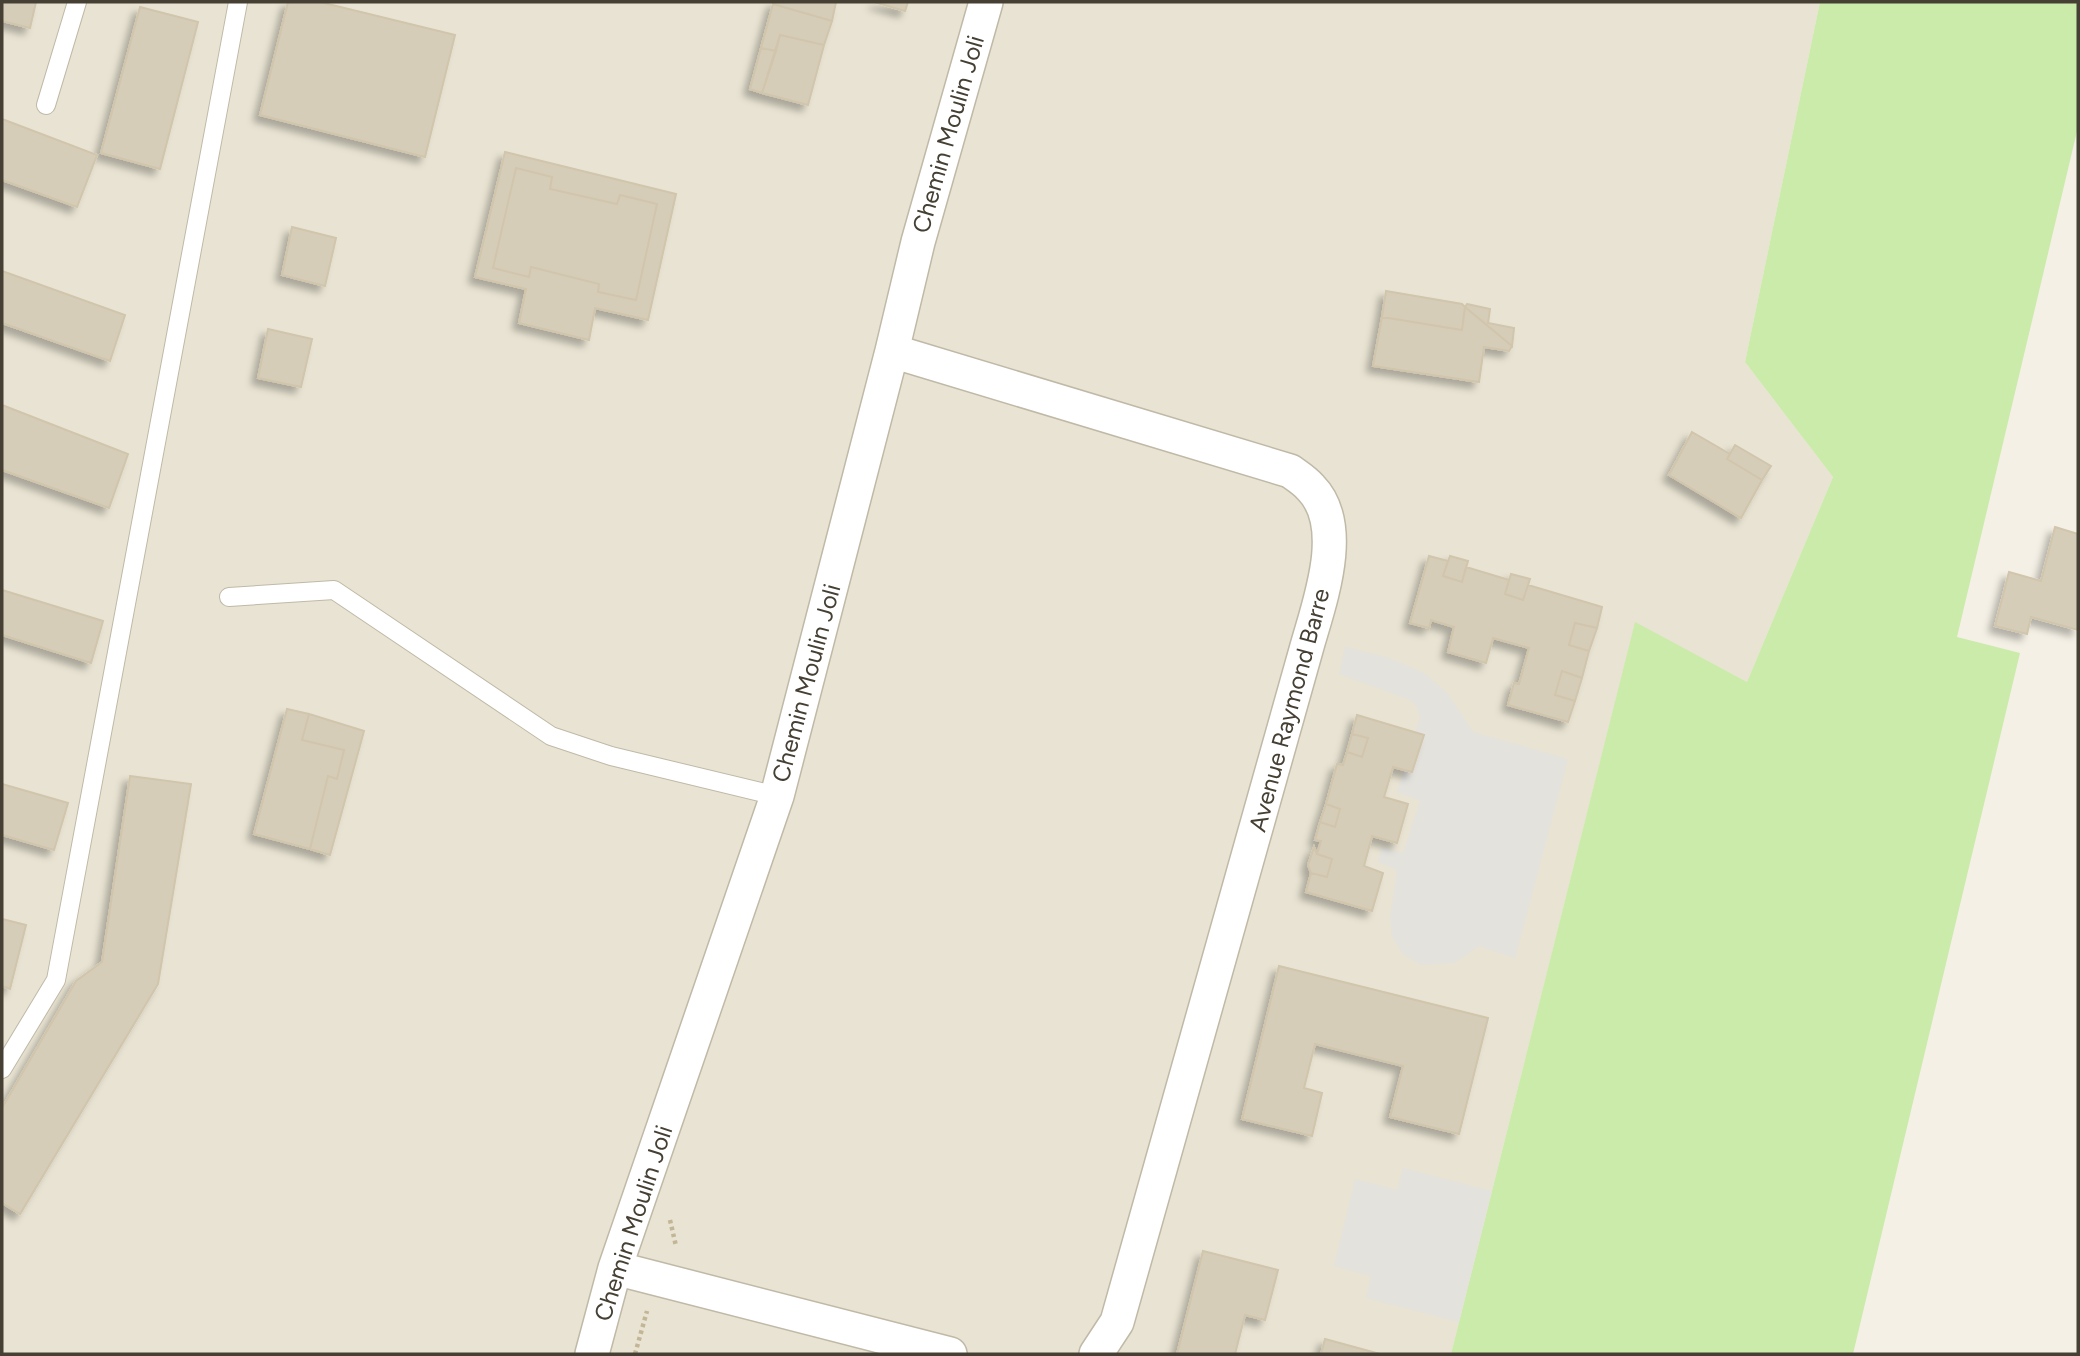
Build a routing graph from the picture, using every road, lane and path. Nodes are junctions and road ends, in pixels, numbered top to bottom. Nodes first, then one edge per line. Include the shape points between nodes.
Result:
1 (78, 2) edge
2 (238, 2) edge
3 (986, 2) edge
4 (46, 105) dead end
5 (892, 351) junction
6 (229, 597) dead end
7 (777, 796) junction
8 (2, 1069) edge
9 (615, 1268) junction
10 (592, 1354) edge
11 (950, 1354) edge
12 (1096, 1354) edge

1 - 4 lane
2 - 8 lane via 56,980
3 - 5 street, Chemin Moulin Joli
5 - 7 street, Chemin Moulin Joli
5 - 12 street, Avenue Raymond Barre via 1290,471 1312,489 1325,510 1330,538 1327,571 1306,650 1117,1322
6 - 7 lane via 334,590 551,736 611,756
7 - 9 street, Chemin Moulin Joli
9 - 10 street, Chemin Moulin Joli
9 - 11 street

